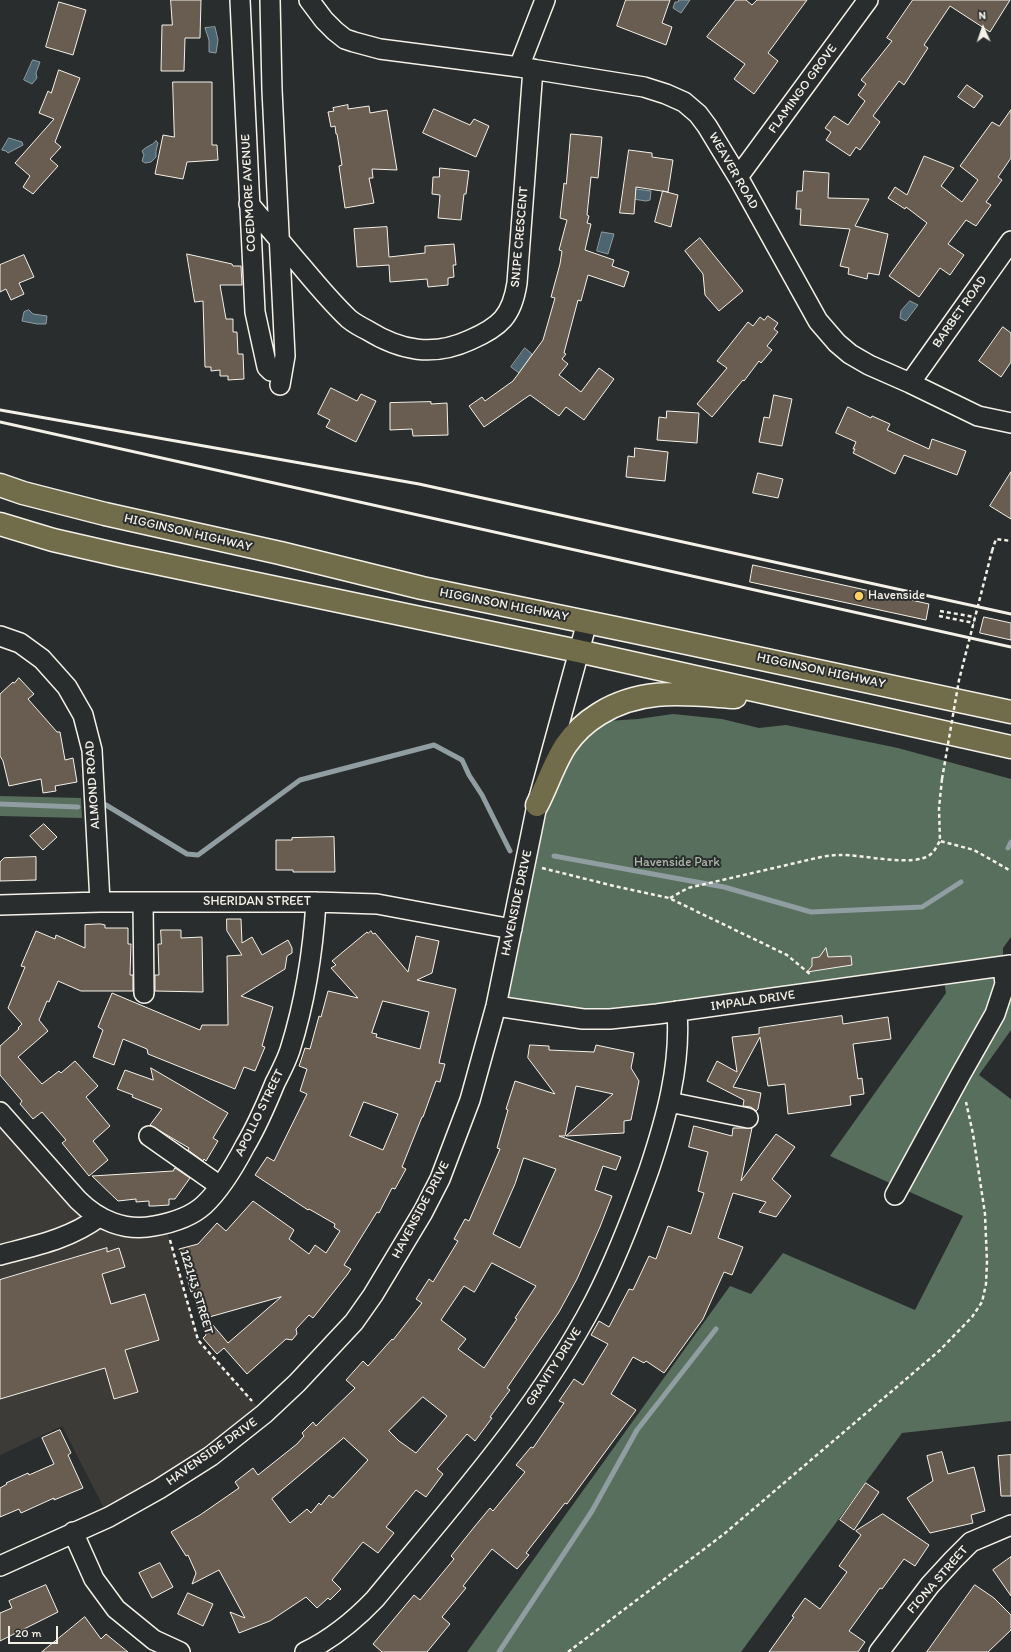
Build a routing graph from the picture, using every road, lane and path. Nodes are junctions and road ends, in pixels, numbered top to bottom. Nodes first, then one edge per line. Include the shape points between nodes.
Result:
1 (240, 0) edge
2 (270, 0) edge
3 (309, 0) edge
4 (545, 0) edge
5 (868, 0) edge
6 (526, 68) junction
7 (738, 177) junction
8 (249, 204) junction
9 (279, 240) junction
10 (1011, 241) edge
11 (910, 383) junction
12 (1011, 423) edge
13 (0, 485) edge
14 (0, 524) edge
15 (1011, 541) edge
16 (940, 611) dead end
17 (939, 616) dead end
18 (975, 618) junction
19 (587, 622) junction
20 (974, 623) junction
21 (0, 636) edge
22 (578, 651) junction
23 (800, 701) junction
24 (1011, 712) edge
25 (1011, 747) edge
26 (537, 805) junction
27 (940, 841) junction
28 (525, 864) junction
29 (1011, 871) edge
30 (669, 898) junction
31 (100, 902) junction
32 (143, 902) junction
33 (316, 902) junction
34 (0, 905) edge
35 (512, 929) junction
36 (1007, 965) edge
37 (830, 990) junction
38 (144, 993) dead end
39 (496, 1006) junction
40 (677, 1011) junction
41 (960, 1074) junction
42 (669, 1102) junction
43 (0, 1112) edge
44 (748, 1118) dead end
45 (149, 1136) dead end
46 (220, 1186) junction
47 (895, 1195) dead end
48 (99, 1217) junction
49 (165, 1224) junction
50 (0, 1256) edge
51 (264, 1414) junction
52 (1011, 1525) edge
53 (73, 1532) junction
54 (0, 1566) edge
55 (180, 1652) edge
56 (305, 1652) edge
57 (568, 1652) edge
58 (879, 1652) edge

1 - 8 street, COEDMORE AVENUE
2 - 9 street
3 - 6 street, WEAVER ROAD via 324,20 345,39 380,49
4 - 6 street, SNIPE CRESCENT
5 - 7 street, FLAMINGO GROVE
6 - 7 street, WEAVER ROAD via 644,87 684,102 707,126
6 - 9 street, SNIPE CRESCENT via 517,283 509,310 492,330 458,346 437,350 409,348 380,338 350,320 324,294
7 - 11 street, WEAVER ROAD via 818,321 828,334 850,354
8 - 9 street, SNIPE CRESCENT
8 - 9 street, COEDMORE AVENUE via 254,312 267,367 281,378 284,350
10 - 11 street, BARBET ROAD
11 - 12 street, WEAVER ROAD via 978,416
13 - 19 highway, HIGGINSON HIGHWAY via 105,514 422,588
14 - 22 highway via 53,540 123,556
15 - 18 path, bridge via 996,539
16 - 18 path
17 - 20 path
18 - 20 path, bridge
19 - 22 street, HAVENSIDE DRIVE
19 - 24 highway, HIGGINSON HIGHWAY
20 - 27 path, bridge via 959,680 942,779 938,808
21 - 31 street, ALMOND ROAD via 20,644 42,659 67,687 83,715 92,750
22 - 23 highway
22 - 26 street, HAVENSIDE DRIVE
23 - 25 highway
23 - 26 highway via 672,694 640,697 613,706 588,721 574,735
26 - 28 street, HAVENSIDE DRIVE
27 - 29 path via 974,850
27 - 30 path via 932,854 924,858 896,860 840,854 688,888
28 - 30 path
28 - 35 street, HAVENSIDE DRIVE
30 - 37 path via 788,955
31 - 32 street, SHERIDAN STREET
31 - 34 street, SHERIDAN STREET
32 - 33 street, SHERIDAN STREET
32 - 38 street
33 - 35 street, SHERIDAN STREET via 376,904
33 - 46 street, APOLLO STREET via 309,970 289,1052 255,1129
35 - 39 street, HAVENSIDE DRIVE
36 - 37 street, IMPALA DRIVE
36 - 41 street via 1005,984 996,1014
37 - 40 street, IMPALA DRIVE
39 - 40 street, IMPALA DRIVE via 583,1019 610,1019
39 - 51 street, HAVENSIDE DRIVE via 457,1138 423,1212 354,1322 326,1354
40 - 42 street, GRAVITY DRIVE via 678,1041
41 - 47 street
41 - 57 path via 973,1134 985,1214 986,1284 982,1302 972,1317 939,1351 724,1534
42 - 44 street
42 - 56 street, GRAVITY DRIVE via 662,1132 623,1240 594,1302 561,1358 488,1462 375,1599 344,1629
43 - 48 street, APOLLO STREET via 78,1200
45 - 46 street
46 - 49 street, APOLLO STREET via 203,1206 187,1216
48 - 49 street, APOLLO STREET via 129,1227 147,1228
48 - 50 street via 65,1237
49 - 51 path, 122143 STREET via 198,1340
51 - 53 street, HAVENSIDE DRIVE via 211,1456 165,1486 109,1517
52 - 58 street, FIONA STREET via 971,1542 930,1585
53 - 54 street, HAVENSIDE DRIVE
53 - 55 street via 94,1579 116,1609 154,1640

